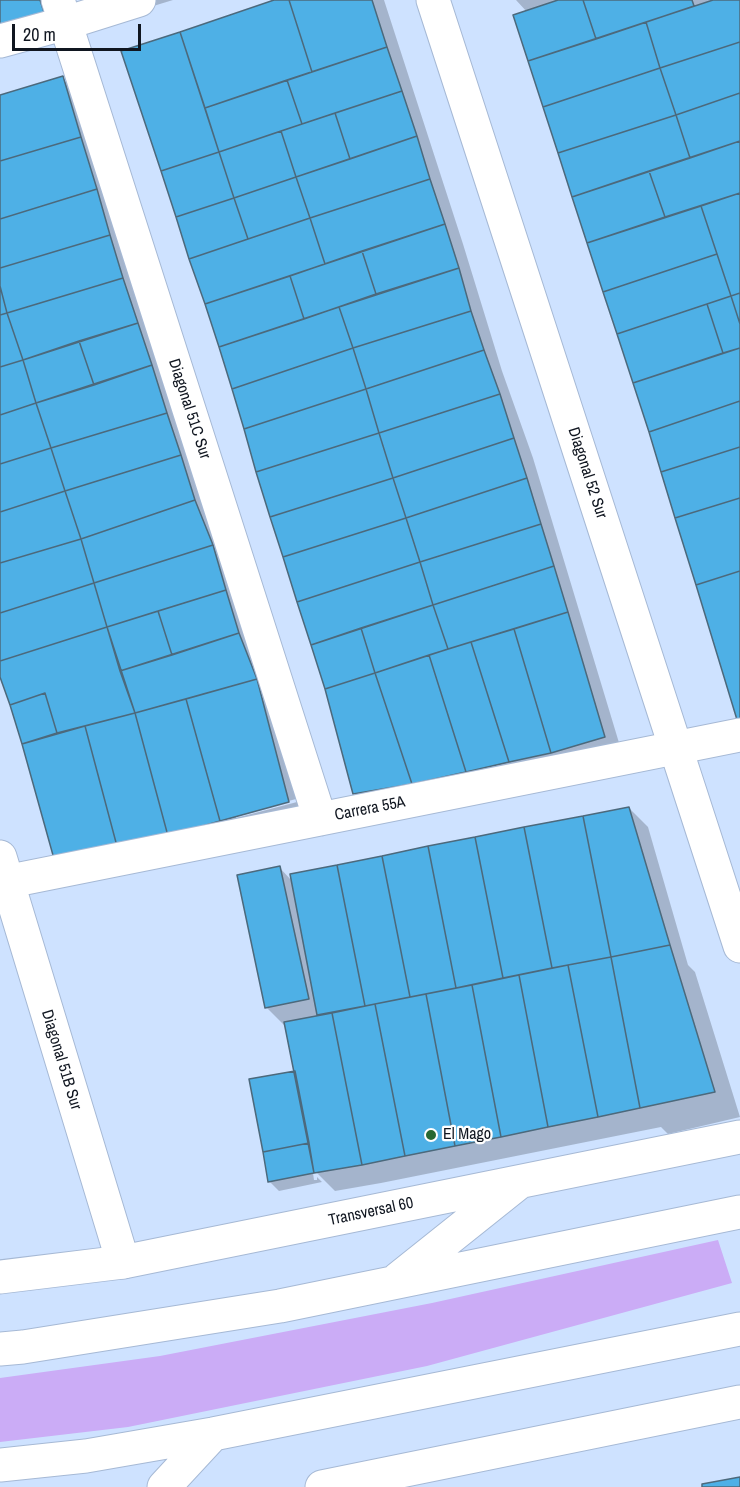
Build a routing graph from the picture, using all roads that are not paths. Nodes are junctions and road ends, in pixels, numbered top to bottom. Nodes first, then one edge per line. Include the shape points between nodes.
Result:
1 (139, 0) edge
2 (433, 0) edge
3 (62, 12) edge
4 (0, 41) edge
5 (740, 735) edge
6 (676, 748) junction
7 (320, 819) junction
8 (2, 874) edge
9 (740, 946) edge
10 (740, 1137) edge
11 (521, 1181) junction
12 (740, 1212) edge
13 (123, 1262) junction
14 (0, 1277) edge
15 (393, 1284) junction
16 (740, 1329) edge
17 (0, 1349) edge
18 (740, 1402) edge
19 (213, 1434) junction
20 (0, 1465) edge
21 (164, 1487) edge
22 (322, 1487) edge

1 - 3 main road
2 - 6 main road, Diagonal 52 Sur
3 - 4 main road
3 - 7 main road, Diagonal 51C Sur
5 - 6 main road, Carrera 55A
6 - 7 main road, Carrera 55A
6 - 9 main road, Diagonal 52 Sur
7 - 8 main road, Carrera 55A
8 - 13 main road, Diagonal 51B Sur
10 - 11 main road, Transversal 60
11 - 13 main road, Transversal 60
11 - 15 main road
12 - 15 main road
13 - 14 main road, Transversal 60
15 - 17 main road via 171,1325
16 - 19 main road
18 - 22 main road
19 - 20 main road via 86,1456
19 - 21 main road

